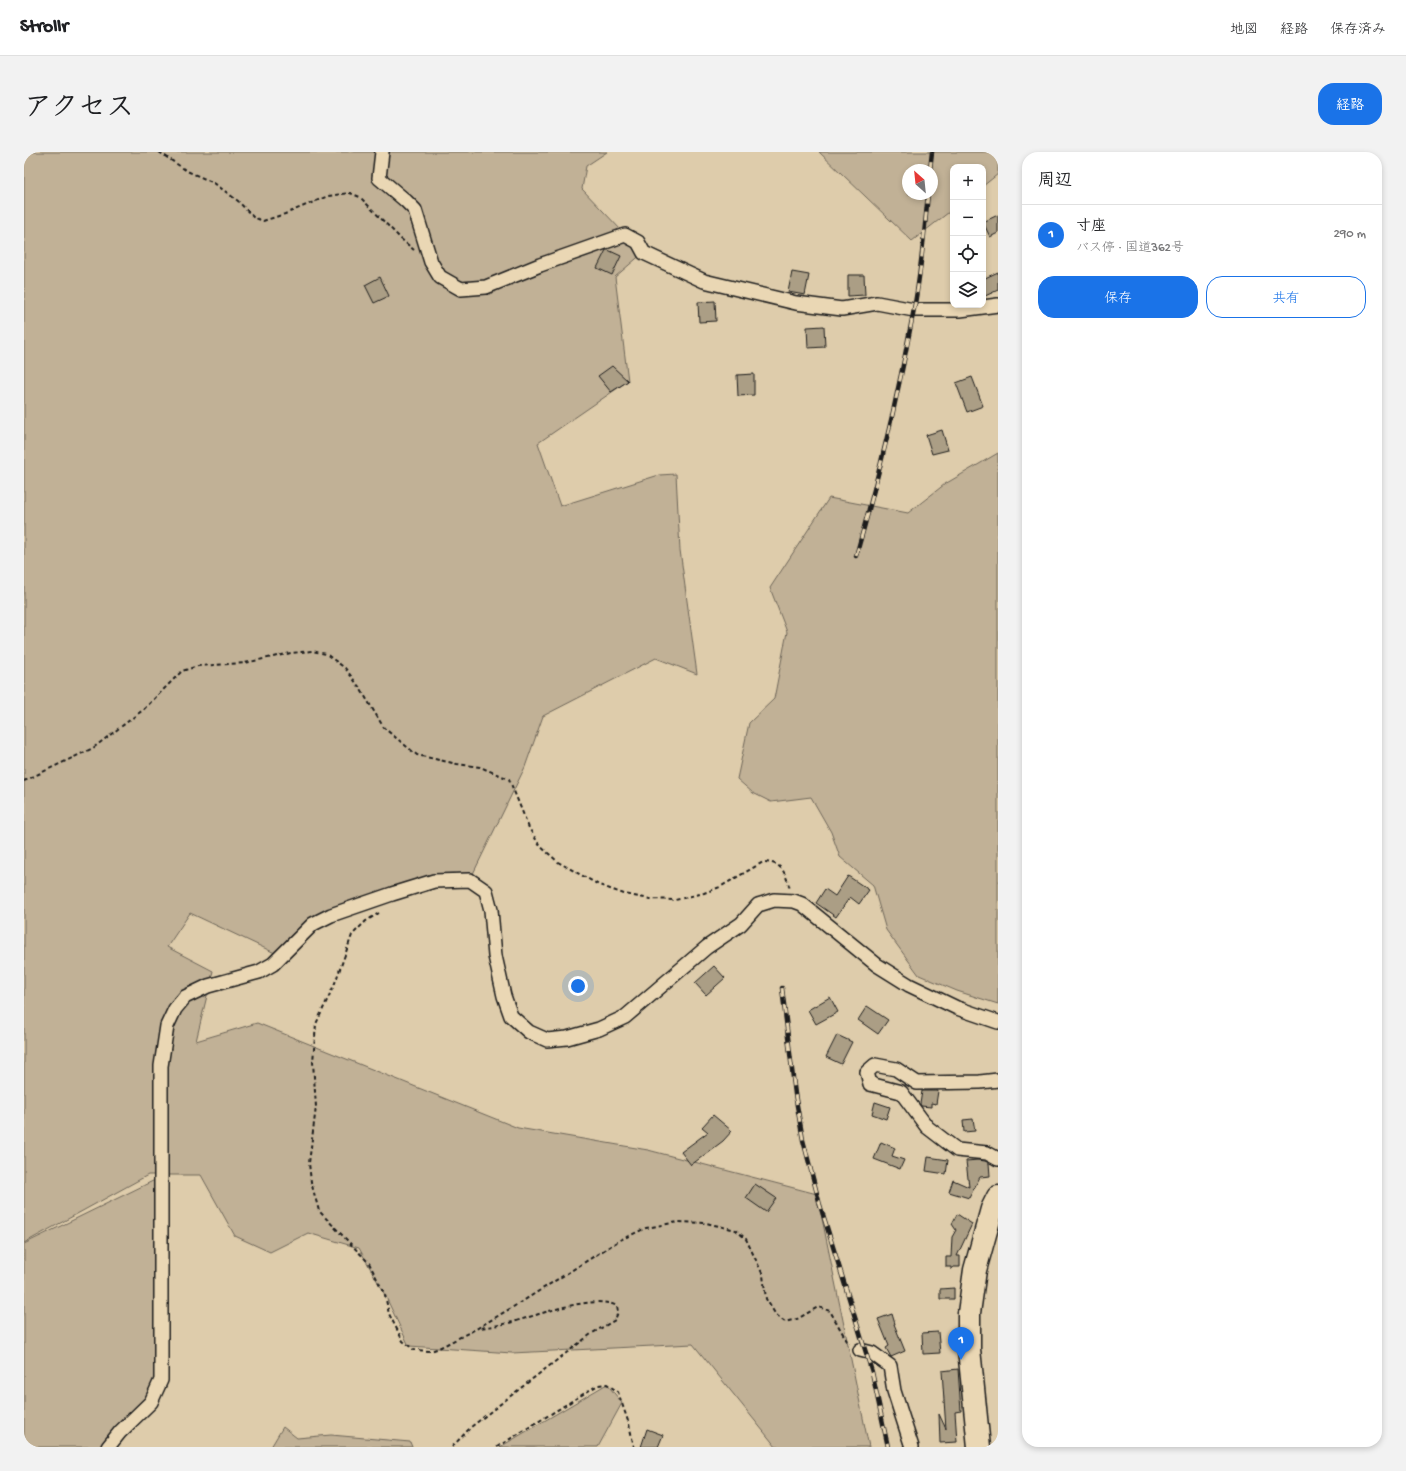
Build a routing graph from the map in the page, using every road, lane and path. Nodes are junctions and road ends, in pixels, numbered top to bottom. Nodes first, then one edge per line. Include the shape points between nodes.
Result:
1 (159, 152) edge
2 (382, 152) edge
3 (431, 262) junction
4 (998, 305) edge
5 (24, 781) edge
6 (794, 901) junction
7 (379, 913) dead end
8 (998, 1022) edge
9 (998, 1080) edge
10 (998, 1159) edge
11 (998, 1196) edge
12 (476, 1329) junction
13 (860, 1350) joint
14 (108, 1447) edge
15 (452, 1447) edge
16 (497, 1447) edge
17 (634, 1447) edge
18 (912, 1447) edge
19 (979, 1447) edge

1 - 3 path via 187,171 214,183 238,201 253,217 263,221 328,196 350,193 360,197 401,239
2 - 3 street via 380,178 415,210
3 - 4 street via 440,277 460,289 486,287 625,235 638,242 644,253 704,281 796,303 842,309 877,303 914,310 960,310
5 - 6 path via 93,748 143,710 182,671 198,666 245,663 312,651 326,654 345,668 384,728 417,754 480,767 509,779 529,828 540,846 558,862 599,884 624,894 675,900 720,887 763,862 771,862 779,865 785,873
6 - 8 street via 802,904 877,965 909,985 957,1008
6 - 14 street via 774,900 758,905 741,924 625,1017 599,1029 567,1038 547,1040 529,1032 511,1016 504,996 486,891 470,880 434,881 331,915 313,924 272,964 259,972 208,986 185,997 175,1009 167,1026 161,1066 161,1380 151,1402
7 - 12 path via 366,921 352,935 335,983 316,1024 312,1062 316,1107 309,1163 311,1182 319,1211 369,1263 403,1341 414,1350 437,1350
9 - 10 street via 917,1082 896,1069 875,1065 867,1072 870,1084 901,1092 927,1127 957,1150 987,1153
11 - 19 highway via 975,1270 969,1313 969,1350
12 - 13 path via 620,1240 646,1228 678,1222 706,1223 736,1230 746,1239 763,1275 766,1299 776,1315 785,1322 797,1319 818,1307 830,1311 847,1341
12 - 15 path via 598,1301 610,1302 617,1306 618,1312 615,1320 591,1334 531,1380 471,1427
13 - 18 street via 872,1353 890,1366 894,1391
16 - 17 path via 598,1385 607,1384 618,1392

